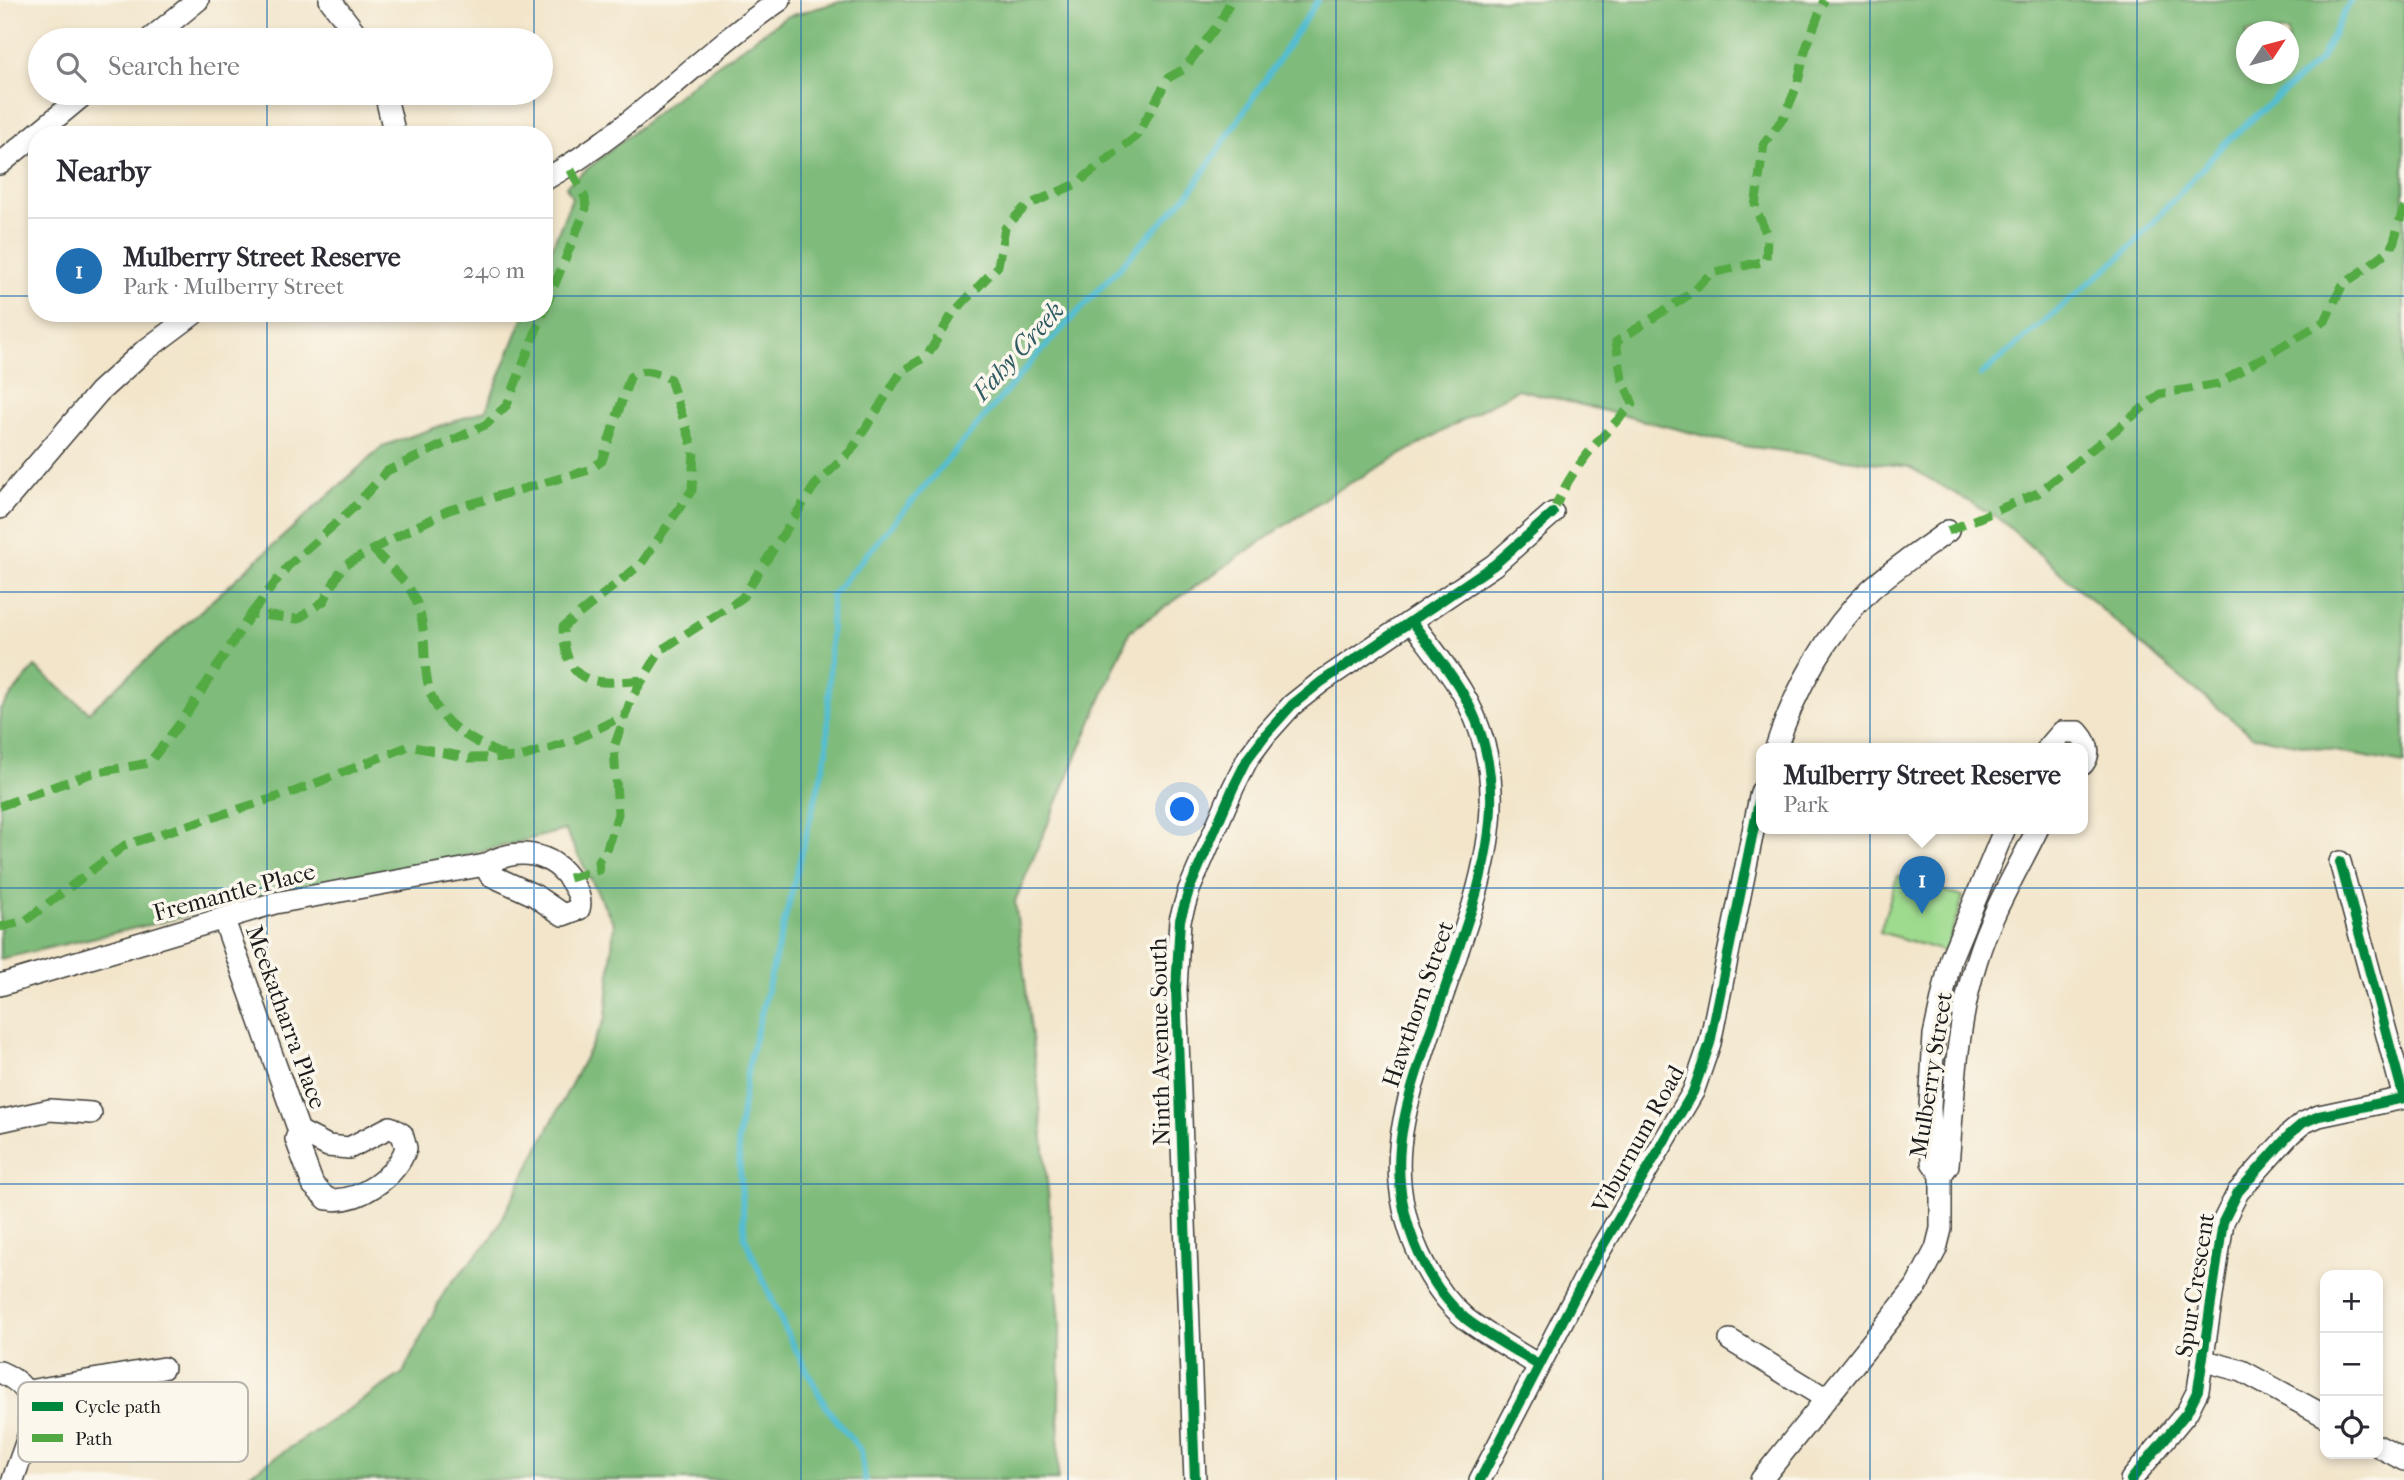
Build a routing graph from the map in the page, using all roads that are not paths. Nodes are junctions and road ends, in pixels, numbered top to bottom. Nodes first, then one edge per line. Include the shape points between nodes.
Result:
1 (198, 0) edge
2 (330, 0) edge
3 (780, 0) edge
4 (164, 28) edge
5 (352, 28) edge
6 (71, 105) edge
7 (388, 105) edge
8 (46, 126) edge
9 (393, 126) edge
10 (28, 141) edge
11 (0, 164) edge
12 (553, 174) edge
13 (183, 322) edge
14 (0, 508) edge
15 (1553, 513) dead end
16 (1948, 531) dead end
17 (1412, 622) junction
18 (1778, 743) edge
19 (2052, 743) edge
20 (2085, 743) edge
21 (1756, 817) edge
22 (2003, 834) edge
23 (2035, 834) edge
24 (2340, 862) dead end
25 (485, 865) dead end
26 (224, 920) junction
27 (0, 985) edge
28 (2404, 1098) edge
29 (91, 1112) dead end
30 (0, 1121) edge
31 (299, 1131) junction
32 (1941, 1175) junction
33 (1730, 1340) dead end
34 (2205, 1362) junction
35 (1538, 1365) junction
36 (163, 1368) dead end
37 (0, 1372) edge
38 (20, 1382) edge
39 (81, 1382) edge
40 (1825, 1398) junction
41 (2320, 1413) edge
42 (2383, 1449) edge
43 (2404, 1460) edge
44 (18, 1462) edge
45 (13, 1480) edge
46 (1195, 1480) edge
47 (1480, 1480) edge
48 (1761, 1480) edge
49 (2131, 1480) edge

1 - 4 street
2 - 5 street
3 - 12 street via 733,33 627,127
6 - 8 street
7 - 9 street
10 - 11 street
13 - 14 street via 99,392
15 - 17 street, Ninth Avenue South via 1494,565
16 - 18 street via 1870,591 1835,632 1804,679
17 - 35 street, Hawthorn Street via 1462,692 1477,723 1494,808 1473,905 1404,1109 1398,1173 1402,1206 1420,1256 1443,1294 1466,1319
17 - 46 street, Ninth Avenue South via 1321,682 1266,734 1233,788 1180,920 1176,989
19 - 20 street via 2062,732 2078,732
21 - 35 street, Viburnum Road via 1710,1043 1693,1092
22 - 32 street, Mulberry Street via 1951,958 1934,1035 1930,1107 1933,1162
23 - 32 street, Mulberry Street via 1976,961 1956,1058 1948,1165
24 - 28 street
25 - 26 street, Fremantle Place via 275,903
26 - 27 street, Fremantle Place
26 - 31 street, Meekatharra Place
28 - 34 street, Spur Crescent via 2304,1123 2238,1192 2223,1222
29 - 30 street via 50,1110
31 - 31 street, Meekatharra Place via 296,1139 313,1185 327,1199 352,1198 378,1183 406,1148 402,1134 390,1127 349,1148 327,1146
32 - 40 street, Mulberry Street via 1941,1229 1926,1271
33 - 40 street
34 - 41 street via 2242,1371
34 - 49 street, Spur Crescent via 2199,1390 2187,1412
35 - 47 street, Viburnum Road
36 - 39 street
37 - 38 street
40 - 48 street, Mulberry Street
42 - 43 street
44 - 45 street

